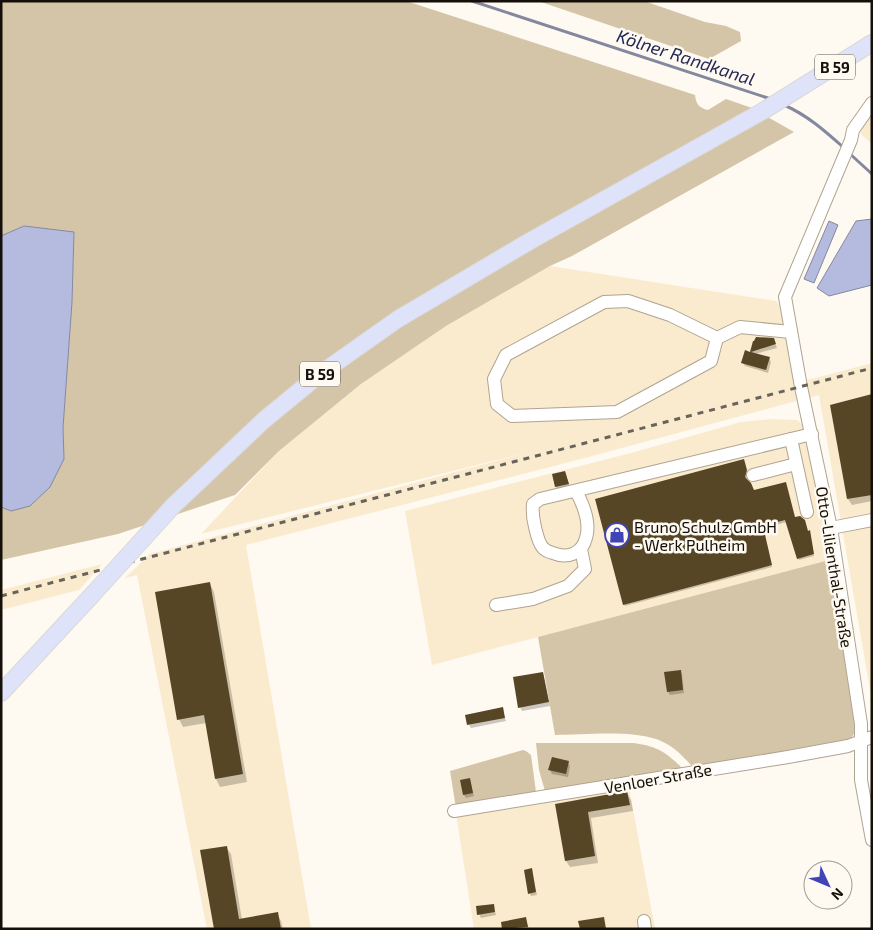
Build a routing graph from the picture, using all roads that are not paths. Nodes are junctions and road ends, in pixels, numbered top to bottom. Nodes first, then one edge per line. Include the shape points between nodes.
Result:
1 (872, 43) edge
2 (872, 104) edge
3 (791, 332) junction
4 (717, 338) junction
5 (812, 434) junction
6 (791, 439) junction
7 (796, 464) junction
8 (753, 475) dead end
9 (576, 491) junction
10 (807, 512) dead end
11 (872, 520) edge
12 (831, 528) junction
13 (581, 549) junction
14 (496, 606) dead end
15 (1, 693) edge
16 (866, 739) edge
17 (454, 811) dead end
18 (872, 840) edge

1 - 15 main road, B 59, bridge via 763,111 398,319 320,374 264,420 173,506
2 - 3 street, Otto-Lilienthal-Straße via 853,130 785,297
3 - 4 street via 740,327
3 - 5 street, Otto-Lilienthal-Straße
4 - 4 street via 670,315 628,301 604,302 506,355 494,379 497,404 512,416 617,412 711,361
5 - 6 street
5 - 12 street, Otto-Lilienthal-Straße
6 - 7 street
6 - 9 street
7 - 8 street
7 - 10 street
9 - 13 street via 588,524
9 - 13 street via 540,499 533,504 532,512 538,540 544,550 561,557
11 - 12 street
12 - 16 street, Otto-Lilienthal-Straße
13 - 14 street via 585,569 568,586 533,600
16 - 17 street, Venloer Straße via 848,746 788,757
16 - 18 street, Otto-Lilienthal-Straße via 861,780

